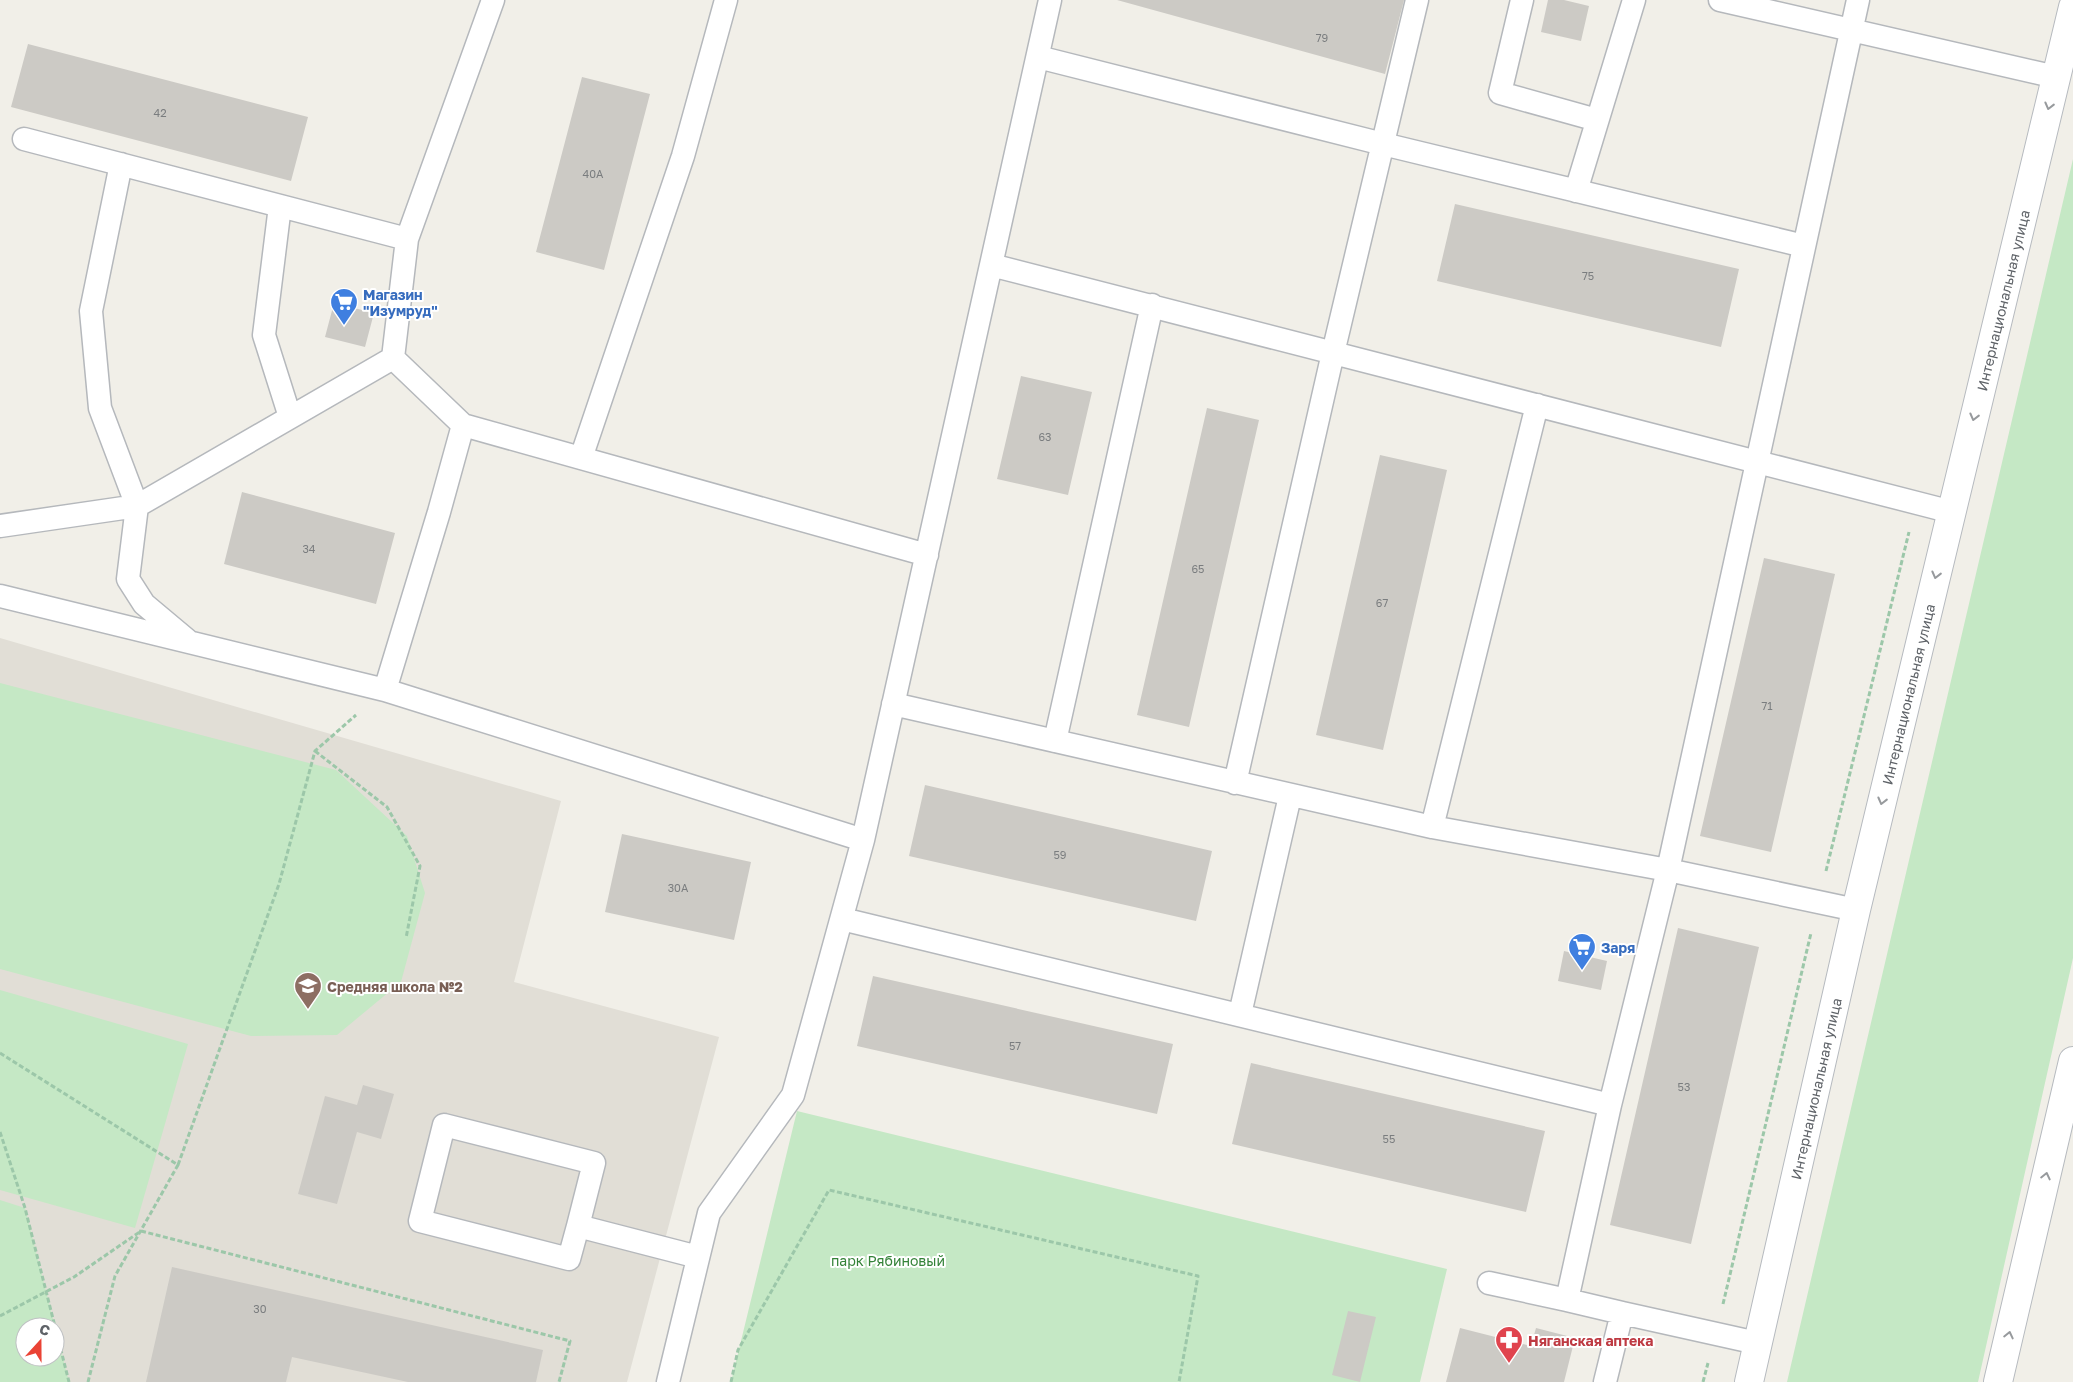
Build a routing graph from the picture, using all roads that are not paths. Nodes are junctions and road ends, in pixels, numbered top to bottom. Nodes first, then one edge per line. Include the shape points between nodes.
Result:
1 (493, 0) edge
2 (726, 0) edge
3 (1050, 0) edge
4 (1417, 0) edge
5 (1522, 0) edge
6 (1634, 0) edge
7 (1720, 0) edge
8 (1858, 0) edge
9 (2073, 8) edge
10 (1851, 30) junction
11 (1038, 57) junction
12 (2056, 77) junction
13 (1597, 120) junction
14 (24, 139) dead end
15 (1383, 144) junction
16 (122, 164) junction
17 (1576, 191) junction
18 (280, 206) junction
19 (407, 239) junction
20 (1804, 246) junction
21 (991, 265) junction
22 (1152, 305) junction
23 (1333, 353) junction
24 (393, 358) junction
25 (1537, 405) junction
26 (290, 417) junction
27 (462, 425) junction
28 (581, 458) junction
29 (1757, 461) junction
30 (138, 506) junction
31 (1952, 512) junction
32 (0, 526) edge
33 (926, 555) junction
34 (0, 596) edge
35 (192, 644) junction
36 (385, 690) junction
37 (893, 704) junction
38 (1055, 741) junction
39 (1235, 783) junction
40 (1290, 796) junction
41 (1432, 827) junction
42 (863, 840) junction
43 (1668, 870) junction
44 (1856, 910) junction
45 (842, 919) junction
46 (1240, 1014) junction
47 (2073, 1061) edge
48 (1610, 1105) junction
49 (578, 1226) junction
50 (698, 1256) junction
51 (1489, 1283) dead end
52 (1567, 1300) junction
53 (1622, 1313) junction
54 (1757, 1344) junction
55 (668, 1382) edge
56 (1605, 1382) edge
57 (1749, 1382) edge
58 (1998, 1382) edge

1 - 19 lane
2 - 28 lane via 683,156
3 - 11 lane
4 - 15 lane
5 - 13 lane via 1500,93
6 - 13 lane
7 - 10 lane
8 - 10 lane
9 - 12 main road, Интернациональная улица
10 - 12 lane
10 - 20 lane
11 - 15 lane
11 - 21 lane
12 -> 31 main road, Интернациональная улица
13 - 17 lane
14 - 16 lane
15 - 17 lane
15 - 23 lane
16 - 18 lane
16 - 30 lane via 91,311 100,408
17 - 20 lane
18 - 19 lane
18 - 26 lane via 264,335
19 - 24 lane
20 - 29 lane
21 - 22 lane
21 - 33 lane
22 - 23 lane
22 - 38 lane
23 - 25 lane
23 - 39 lane
24 - 26 lane
24 - 27 lane
25 - 29 lane
25 - 41 lane
26 - 30 lane
27 - 28 lane
27 - 36 lane
28 - 33 lane
29 - 31 lane
29 - 43 lane
30 - 32 lane
30 - 35 lane via 128,579 144,604
31 -> 44 main road, Интернациональная улица
33 - 37 lane
34 - 35 lane
35 - 36 lane
36 - 42 lane
37 - 38 lane
37 - 42 lane
38 - 39 lane
39 - 40 lane
40 - 41 lane
40 - 46 lane
41 - 43 lane
42 - 45 lane
43 - 44 lane
43 - 48 lane
44 - 54 main road, Интернациональная улица
45 - 46 lane
45 - 50 lane via 793,1094 708,1213
46 - 48 lane
58 -> 47 main road
48 - 52 lane
49 - 49 lane via 594,1163 444,1125 420,1221 569,1259
49 - 50 lane
50 - 55 lane
51 - 52 lane
52 - 53 lane
53 - 54 lane
53 - 56 lane
54 - 57 main road, Интернациональная улица

